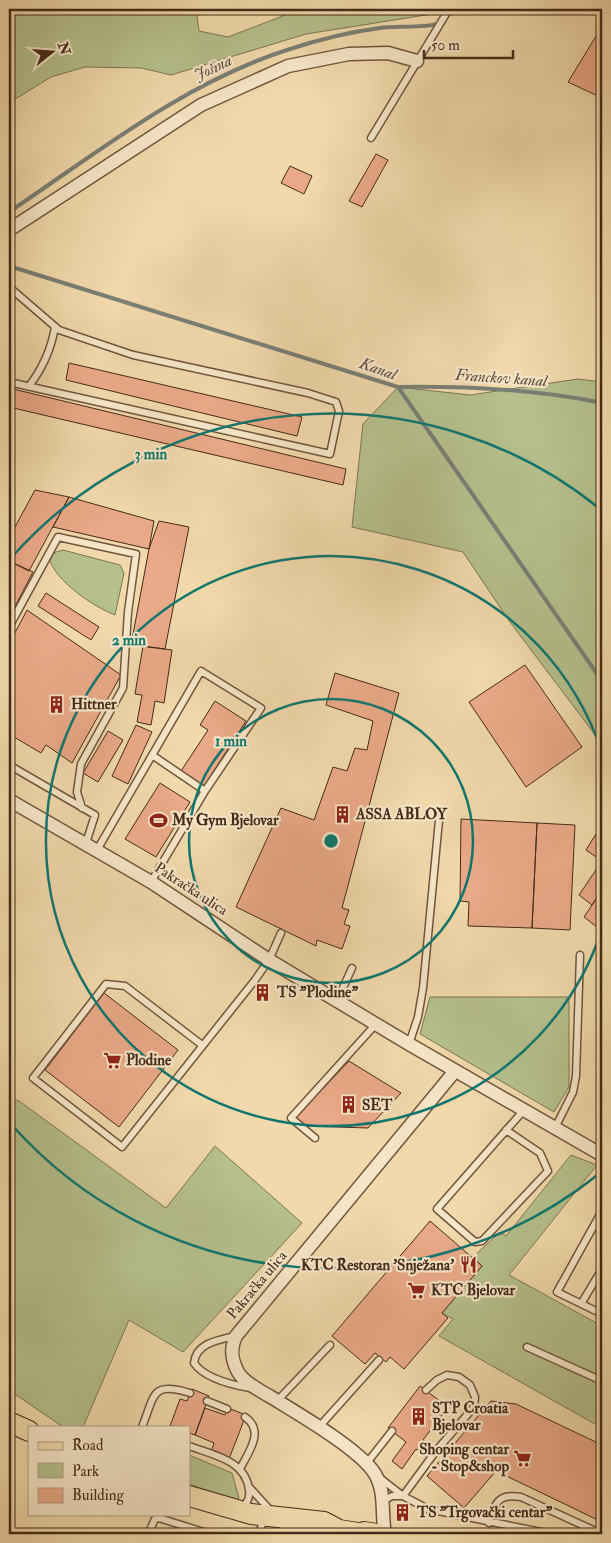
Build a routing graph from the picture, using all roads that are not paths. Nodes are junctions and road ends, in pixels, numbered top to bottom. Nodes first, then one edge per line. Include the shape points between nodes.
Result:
1 (449, 9) edge
2 (417, 61) junction
3 (371, 138) dead end
4 (9, 230) edge
5 (9, 287) edge
6 (56, 327) junction
7 (9, 382) edge
8 (29, 386) junction
9 (9, 627) edge
10 (152, 755) junction
11 (9, 765) edge
12 (205, 791) junction
13 (9, 800) edge
14 (82, 808) junction
15 (439, 820) dead end
16 (91, 847) junction
17 (151, 882) junction
18 (281, 933) dead end
19 (580, 955) dead end
20 (269, 960) junction
21 (352, 968) dead end
22 (337, 1001) junction
23 (376, 1024) junction
24 (409, 1044) junction
25 (202, 1045) junction
26 (455, 1071) junction
27 (524, 1110) junction
28 (555, 1128) junction
29 (506, 1130) junction
30 (315, 1138) dead end
31 (602, 1156) edge
32 (602, 1211) edge
33 (602, 1269) edge
34 (581, 1304) junction
35 (602, 1314) edge
36 (236, 1336) junction
37 (330, 1345) dead end
38 (527, 1347) dead end
39 (379, 1360) dead end
40 (602, 1381) edge
41 (259, 1390) junction
42 (426, 1390) dead end
43 (190, 1393) dead end
44 (207, 1401) dead end
45 (277, 1401) junction
46 (227, 1410) dead end
47 (245, 1417) dead end
48 (9, 1422) edge
49 (142, 1426) edge
50 (318, 1428) junction
51 (28, 1431) edge
52 (392, 1431) dead end
53 (190, 1446) edge
54 (366, 1464) junction
55 (240, 1469) junction
56 (375, 1474) junction
57 (249, 1487) junction
58 (190, 1496) edge
59 (403, 1496) junction
60 (382, 1501) junction
61 (232, 1508) junction
62 (488, 1523) junction
63 (281, 1524) edge
64 (364, 1533) edge
65 (148, 1534) edge
66 (210, 1534) edge
67 (330, 1534) edge
68 (385, 1534) edge
69 (550, 1534) edge
70 (602, 1534) edge

1 - 2 lane
2 - 3 lane
2 - 4 street via 388,53 349,54 288,66 201,105
5 - 6 lane
6 - 8 lane via 42,370
6 - 8 lane via 133,355 336,402 339,411 330,454
7 - 8 lane
9 - 14 lane via 58,537 136,554 123,688 81,764 77,792
10 - 12 lane
10 - 12 lane via 201,671 261,708
10 - 16 lane
11 - 14 lane
12 - 17 lane
13 - 16 street, Pakračka ulica
14 - 16 lane via 95,815
15 - 24 lane via 423,988
16 - 17 street, Pakračka ulica
17 - 20 street, Pakračka ulica
18 - 20 lane
19 - 28 lane via 576,1076 573,1092
20 - 22 street, Pakračka ulica
20 - 25 lane
21 - 22 lane
22 - 23 street, Pakračka ulica
23 - 24 street, Pakračka ulica
23 - 30 lane via 291,1118
24 - 26 street, Pakračka ulica
25 - 25 lane via 122,1148 33,1078 106,984 125,986
26 - 27 street, Pakračka ulica
26 - 36 street, Pakračka ulica
27 - 28 street, Pakračka ulica
27 - 29 lane
28 - 31 street, Pakračka ulica
29 - 29 lane via 437,1209 475,1242 482,1242 548,1171 540,1153
32 - 34 lane via 557,1292
33 - 34 lane
34 - 35 lane
36 - 41 street, Pakračka ulica via 231,1347 232,1359 238,1373
36 - 41 lane via 202,1347 194,1354 194,1363 209,1374 237,1386
37 - 45 lane
38 - 40 lane
39 - 50 lane
41 - 45 street, Pakračka ulica
42 - 59 lane via 447,1375 459,1377 470,1385 475,1397 474,1407
43 - 49 lane via 164,1387 158,1390
44 - 46 lane
45 - 50 street, Pakračka ulica
47 - 55 lane via 255,1427 256,1435
48 - 51 main road
50 - 54 street, Pakračka ulica
52 - 54 lane
53 - 55 lane
54 - 56 street, Pakračka ulica
55 - 57 lane
56 - 59 lane
56 - 60 street, Pakračka ulica
57 - 61 lane via 248,1500 241,1507
57 - 63 lane
58 - 61 main road
59 - 60 lane via 392,1496
59 - 62 lane via 428,1509
60 - 64 street via 376,1517
60 - 68 street, Pakračka ulica
61 - 63 main road
62 - 69 lane
62 - 70 lane via 494,1506 509,1495 521,1497
63 - 64 main road via 324,1522 339,1530
63 - 67 main road
65 - 66 lane via 155,1519 160,1518

